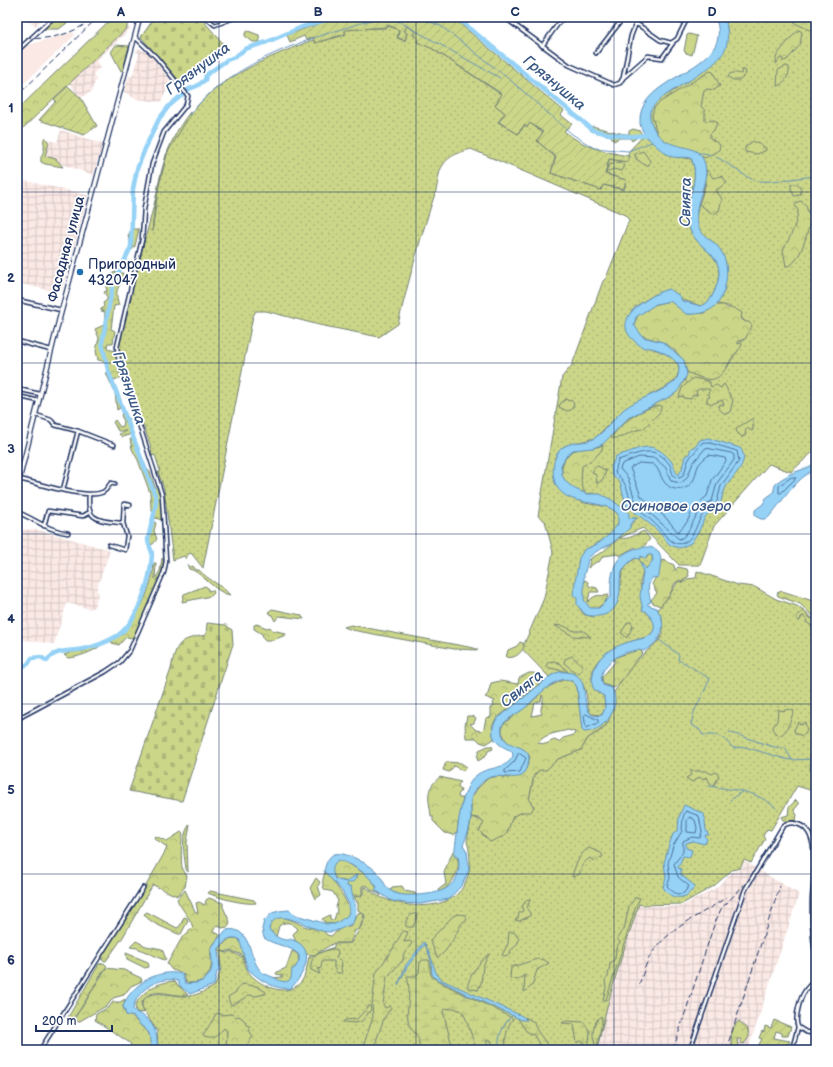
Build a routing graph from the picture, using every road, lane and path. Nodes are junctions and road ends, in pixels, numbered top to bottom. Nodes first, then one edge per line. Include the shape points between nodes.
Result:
1 (54, 17) edge
2 (140, 17) edge
3 (205, 17) edge
4 (236, 17) edge
5 (504, 17) edge
6 (563, 17) edge
7 (625, 17) edge
8 (688, 17) edge
9 (636, 23) junction
10 (134, 37) junction
11 (673, 43) junction
12 (542, 46) junction
13 (17, 51) edge
14 (596, 52) dead end
15 (623, 78) junction
16 (17, 300) edge
17 (61, 310) junction
18 (17, 341) edge
19 (51, 350) junction
20 (17, 389) edge
21 (40, 394) junction
22 (17, 396) edge
23 (39, 401) junction
24 (36, 415) junction
25 (78, 431) junction
26 (114, 444) dead end
27 (17, 468) edge
28 (22, 469) junction
29 (20, 479) junction
30 (115, 484) dead end
31 (17, 488) edge
32 (63, 490) junction
33 (88, 494) junction
34 (130, 505) dead end
35 (17, 512) edge
36 (90, 512) junction
37 (123, 523) junction
38 (44, 526) junction
39 (68, 533) dead end
40 (110, 545) dead end
41 (17, 719) edge
42 (143, 888) dead end
43 (816, 956) edge
44 (816, 979) edge
45 (798, 1027) junction
46 (816, 1034) edge
47 (40, 1050) edge
48 (690, 1050) edge
49 (792, 1050) edge

1 - 13 street
2 - 10 main road, Фасадная улица
3 - 4 street via 215,25
5 - 12 street
6 - 12 street
7 - 9 street
7 - 14 street
8 - 11 street
9 - 11 street via 660,40
9 - 15 street via 630,36
10 - 17 main road, Фасадная улица
10 - 41 street via 156,57 188,96 186,105 164,132 152,164 144,209 142,240 116,347 162,495 166,565 130,650 120,662
11 - 15 street via 662,58 648,56
12 - 15 street via 569,65 614,85 620,83
16 - 17 street
17 - 19 main road, Фасадная улица
18 - 19 street
19 - 21 main road, Фасадная улица
20 - 21 street
21 - 23 main road, Фасадная улица
22 - 23 street
23 - 24 main road, Фасадная улица
24 - 25 street via 51,420 55,425
24 - 28 main road, Фасадная улица
25 - 26 street
25 - 32 street
27 - 28 street
28 - 29 main road, Фасадная улица
29 - 31 main road, Фасадная улица
29 - 32 street
30 - 33 street via 111,483 102,492
32 - 33 street
33 - 36 street
34 - 37 street via 124,504
35 - 38 street
36 - 37 street via 102,520
36 - 38 street via 83,516 48,510
37 - 40 street via 127,536 125,550
38 - 39 street
42 - 47 street
43 - 48 street via 812,904 813,843 809,831 797,824 788,823 783,826 745,890
44 - 45 street via 802,996 795,1019
45 - 46 street
45 - 49 street

